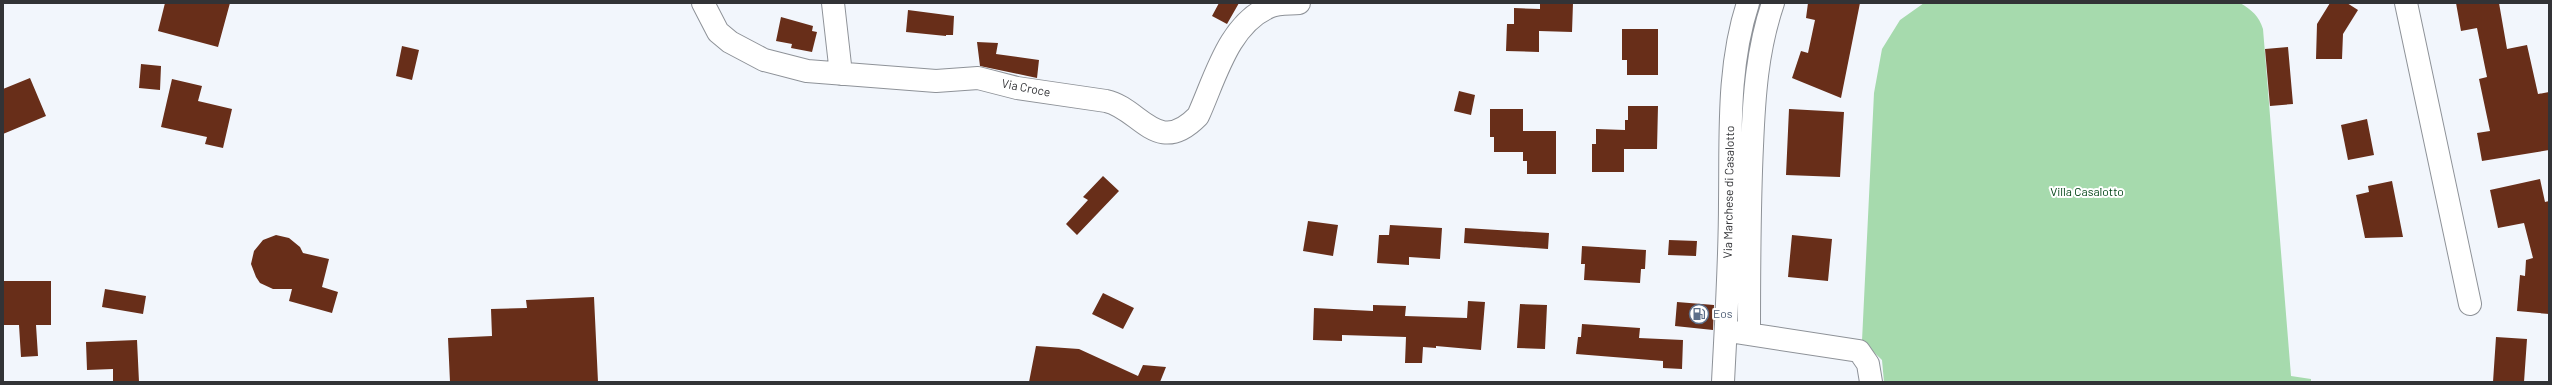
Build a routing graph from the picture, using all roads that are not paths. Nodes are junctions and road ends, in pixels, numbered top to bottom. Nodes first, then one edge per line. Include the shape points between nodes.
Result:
1 (703, 3) edge
2 (833, 3) edge
3 (1299, 3) edge
4 (1773, 3) edge
5 (2406, 3) edge
6 (1743, 5) edge
7 (841, 74) junction
8 (2470, 304) dead end
9 (1726, 330) junction
10 (1749, 334) junction
11 (1723, 382) edge
12 (1871, 382) edge

1 - 7 street, Via Croce via 718,32 748,52 764,60 808,71
2 - 7 street
3 - 7 street, Via Croce via 1270,6 1241,27 1231,43 1198,116 1189,125 1178,130 1153,130 1116,103 1017,88 978,78 936,81
4 - 10 street via 1759,54 1754,98 1749,228
5 - 8 street
6 - 9 street, Via Marchese di Casalotto via 1729,121 1730,203
9 - 10 street
9 - 11 street, Via Marchese di Casalotto
10 - 12 street via 1859,351 1868,364

